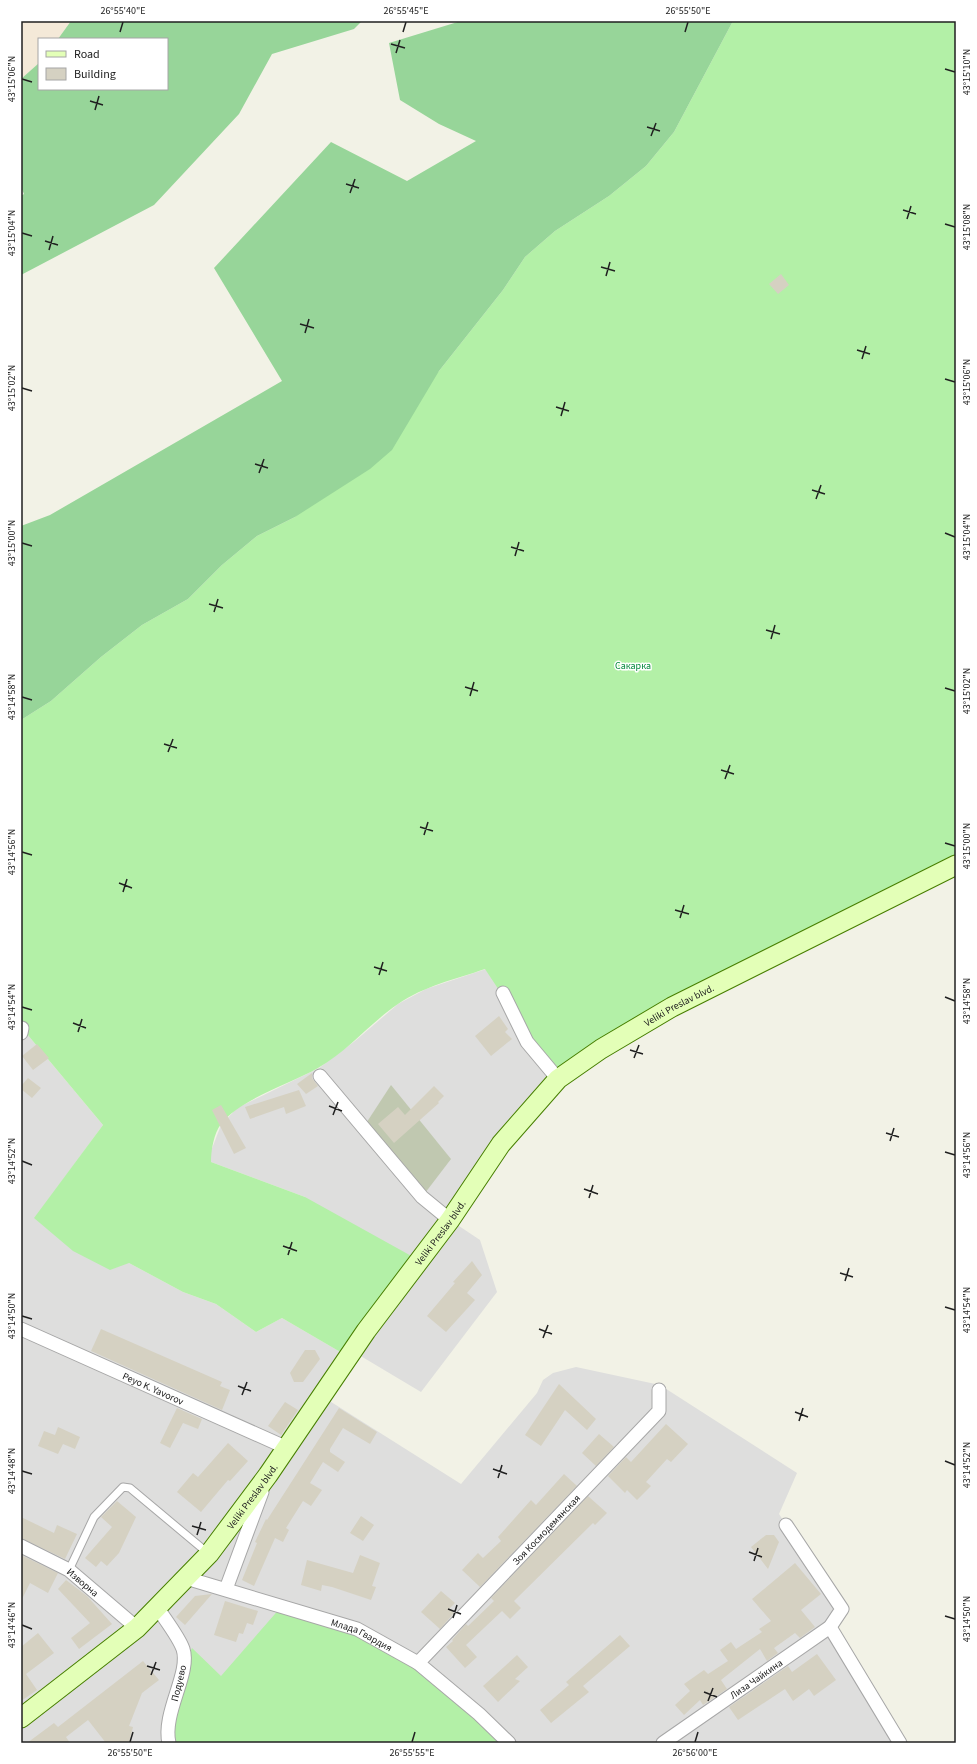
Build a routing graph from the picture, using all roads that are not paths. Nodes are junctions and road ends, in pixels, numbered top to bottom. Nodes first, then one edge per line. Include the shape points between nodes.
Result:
1 (956, 865) edge
2 (503, 993) dead end
3 (320, 1076) dead end
4 (558, 1079) junction
5 (450, 1220) junction
6 (21, 1329) edge
7 (659, 1390) dead end
8 (285, 1447) junction
9 (268, 1474) junction
10 (786, 1525) dead end
11 (21, 1546) edge
12 (209, 1554) junction
13 (69, 1570) junction
14 (186, 1578) junction
15 (226, 1590) junction
16 (157, 1607) junction
17 (830, 1627) junction
18 (137, 1628) junction
19 (418, 1663) junction
20 (21, 1718) edge
21 (169, 1743) edge
22 (509, 1743) edge
23 (663, 1743) edge
24 (900, 1743) edge

1 - 4 main road, Veliki Preslav blvd. via 672,1007 600,1050
2 - 4 street via 527,1042
3 - 5 street via 422,1197
4 - 5 main road, Veliki Preslav blvd. via 501,1144
5 - 8 main road, Veliki Preslav blvd. via 366,1331
6 - 8 street, Peyo K. Yavorov
7 - 19 street, Зоя Космодемянская via 660,1410
8 - 9 main road, Veliki Preslav blvd.
9 - 12 main road, Veliki Preslav blvd.
9 - 15 street
10 - 17 street, Лиза Чайкина via 842,1609
11 - 13 street, Изворна
12 - 13 lane via 130,1488 123,1487 94,1516
12 - 14 main road, Veliki Preslav blvd.
13 - 18 street, Изворна
14 - 15 street, Млада Гвардия
14 - 16 main road, Veliki Preslav blvd.
15 - 19 street, Млада Гвардия via 356,1630
16 - 18 main road, Veliki Preslav blvd.
16 - 21 street, Подуево via 183,1649 184,1665 169,1719
17 - 23 street, Лиза Чайкина
17 - 24 street
18 - 20 main road, Veliki Preslav blvd.
19 - 22 street, Млада Гвардия

